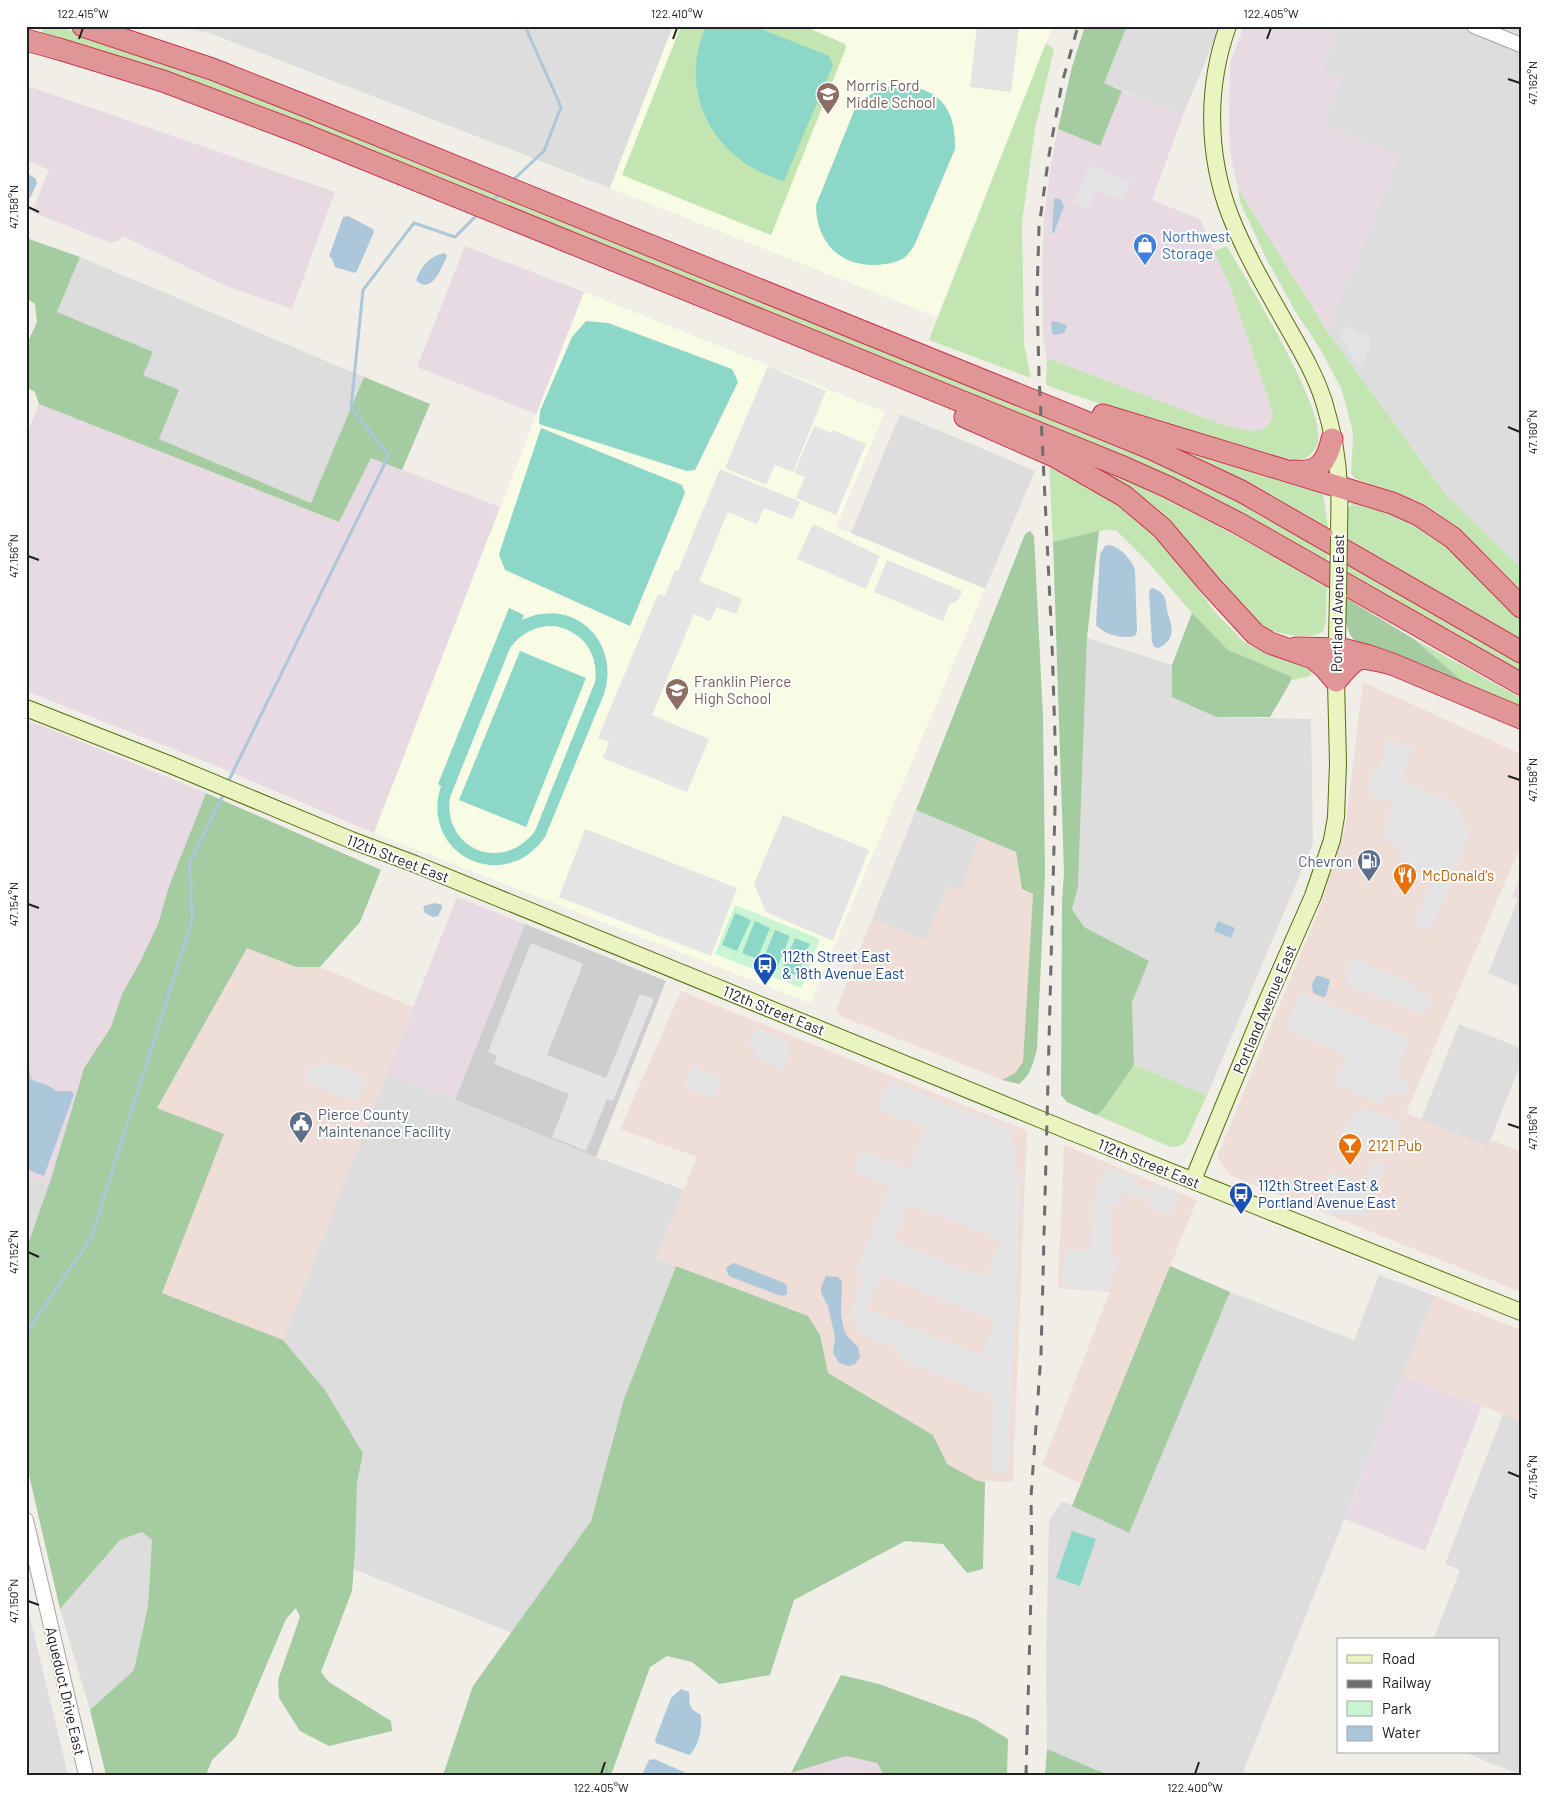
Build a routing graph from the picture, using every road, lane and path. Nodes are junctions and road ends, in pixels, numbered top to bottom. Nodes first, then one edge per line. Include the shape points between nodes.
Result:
1 (33, 26) edge
2 (83, 26) edge
3 (1228, 26) edge
4 (1474, 26) edge
5 (26, 42) edge
6 (1521, 45) edge
7 (805, 307) junction
8 (795, 333) junction
9 (1332, 439) junction
10 (1281, 469) junction
11 (1339, 487) junction
12 (1521, 607) edge
13 (1285, 647) junction
14 (1337, 649) junction
15 (1521, 652) edge
16 (1392, 664) junction
17 (1336, 681) junction
18 (1521, 684) edge
19 (26, 708) edge
20 (1521, 718) edge
21 (1193, 1180) junction
22 (1521, 1312) edge
23 (26, 1520) edge
24 (86, 1775) edge

1 - 5 street
2 - 7 highway via 266,90
3 - 9 main road, Portland Avenue East via 1213,88 1212,128 1220,186 1231,218 1324,401
4 - 6 street
5 - 8 highway, bridge via 171,84
7 - 10 highway via 892,334 1096,413
7 - 15 highway via 1150,448 1241,491
8 - 13 highway via 874,379 1056,457 1124,496 1162,528 1255,634
8 - 18 highway via 1168,487 1238,523
9 - 10 highway via 1326,457 1318,467 1307,472
9 - 11 main road, Portland Avenue East
10 - 11 highway
11 - 12 highway via 1392,503 1442,530
11 - 14 main road, Portland Avenue East, bridge
13 - 14 highway
13 - 17 highway via 1313,658
14 - 16 highway
14 - 17 main road, Portland Avenue East
16 - 17 highway via 1360,658 1348,665
16 - 20 highway
17 - 21 main road, Portland Avenue East via 1337,802 1331,847
19 - 21 main road, 112th Street East
21 - 22 main road, 112th Street East
23 - 24 street, Aqueduct Drive East

